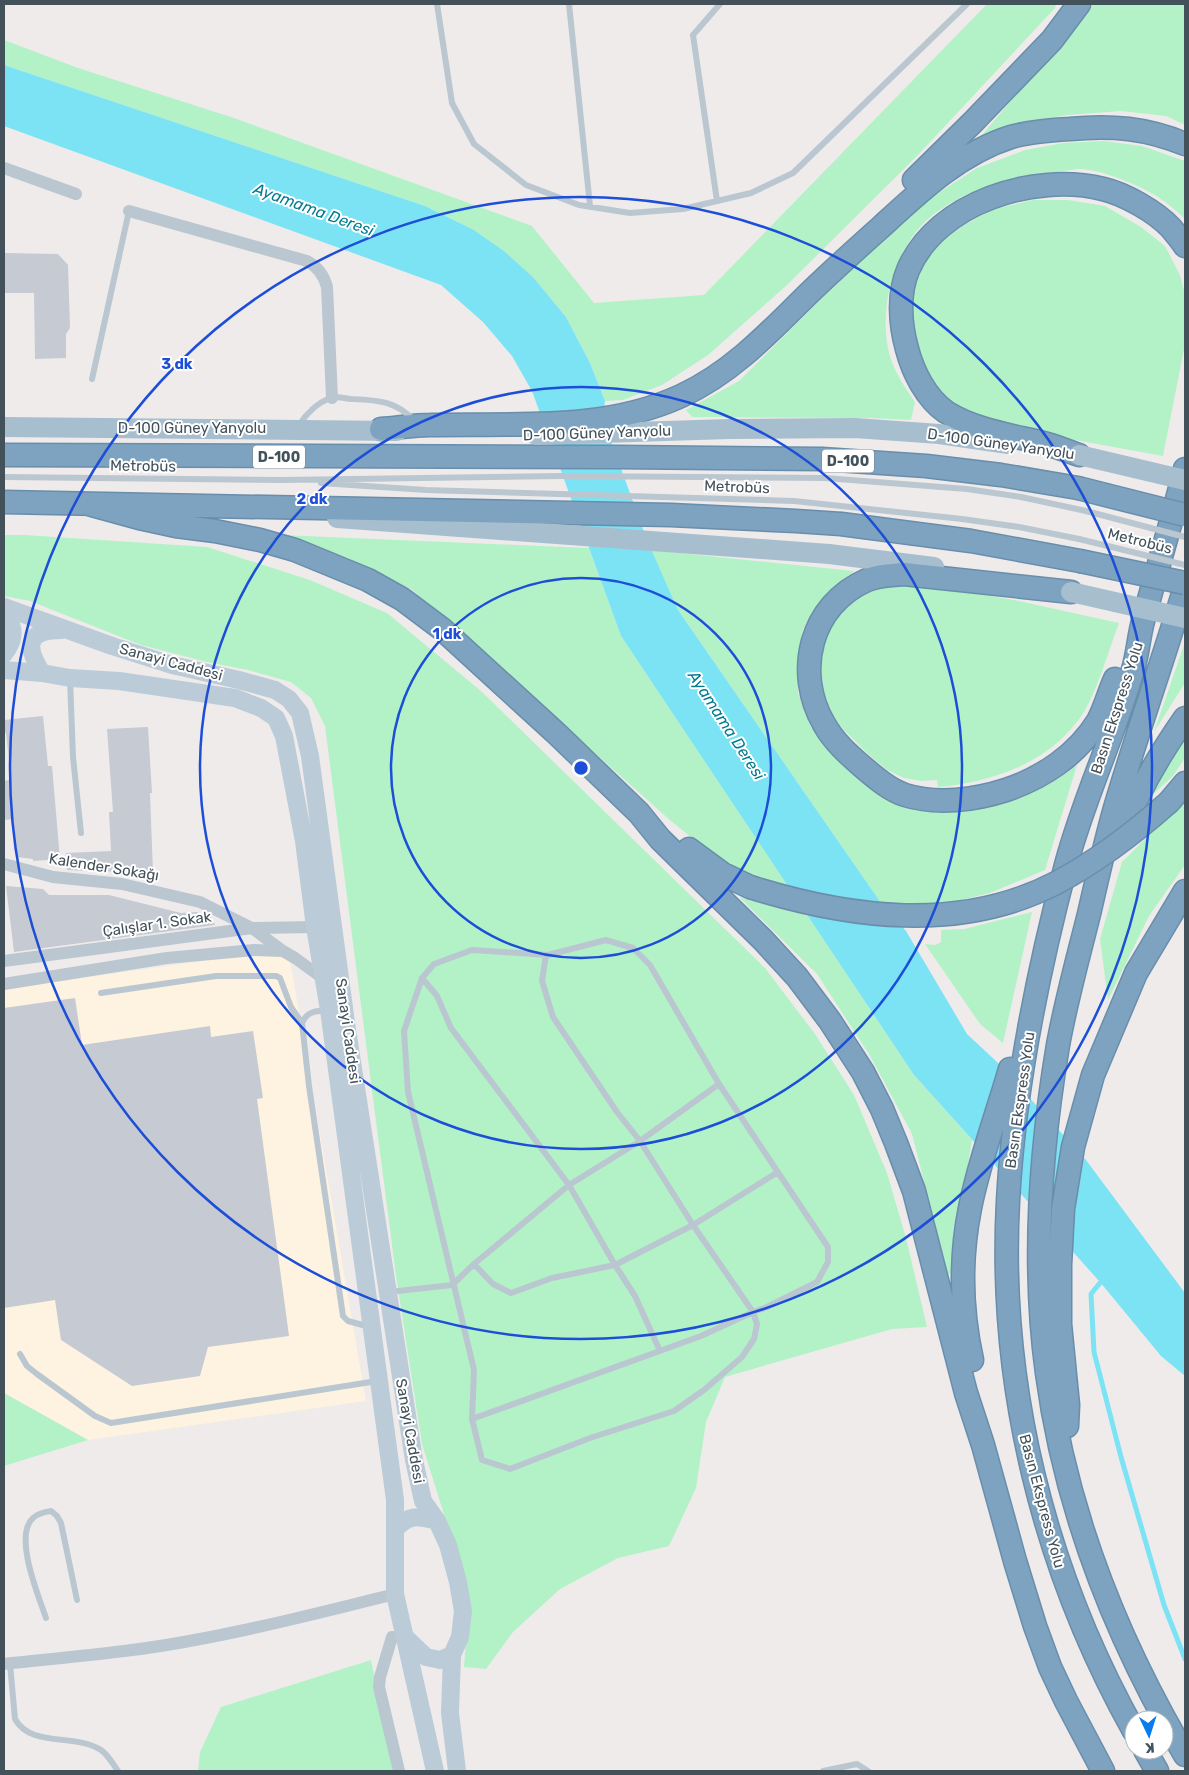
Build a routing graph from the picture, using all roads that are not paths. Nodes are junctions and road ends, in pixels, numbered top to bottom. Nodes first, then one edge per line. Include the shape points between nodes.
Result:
1 (438, 4) edge
2 (569, 4) edge
3 (720, 4) edge
4 (968, 4) edge
5 (1079, 4) edge
6 (1185, 144) edge
7 (4, 168) edge
8 (76, 194) dead end
9 (717, 201) junction
10 (590, 206) junction
11 (130, 211) joint
12 (1185, 246) edge
13 (828, 273) junction
14 (92, 379) dead end
15 (332, 398) junction
16 (418, 426) junction
17 (4, 427) edge
18 (296, 429) junction
19 (381, 429) junction
20 (1079, 455) junction
21 (4, 456) edge
22 (1185, 469) edge
23 (4, 477) edge
24 (282, 480) junction
25 (1185, 480) edge
26 (8, 504) edge
27 (88, 504) junction
28 (261, 506) junction
29 (1185, 515) edge
30 (1185, 537) edge
31 (1080, 550) junction
32 (1185, 565) edge
33 (1185, 585) edge
34 (1071, 592) junction
35 (4, 607) edge
36 (4, 613) edge
37 (1185, 618) edge
38 (1142, 625) junction
39 (65, 630) junction
40 (4, 654) edge
41 (4, 670) edge
42 (42, 673) junction
43 (70, 678) junction
44 (1185, 718) edge
45 (1185, 783) edge
46 (639, 813) junction
47 (81, 833) dead end
48 (4, 864) edge
49 (1185, 891) edge
50 (1088, 916) junction
51 (315, 926) junction
52 (252, 928) junction
53 (283, 951) junction
54 (546, 955) junction
55 (4, 960) edge
56 (422, 978) junction
57 (324, 979) junction
58 (4, 984) edge
59 (101, 993) dead end
60 (329, 1010) junction
61 (302, 1023) junction
62 (1016, 1069) junction
63 (719, 1084) junction
64 (640, 1141) junction
65 (778, 1172) junction
66 (569, 1185) junction
67 (693, 1226) junction
68 (474, 1264) junction
69 (614, 1265) junction
70 (452, 1285) junction
71 (388, 1293) junction
72 (753, 1312) junction
73 (372, 1328) junction
74 (660, 1351) junction
75 (20, 1354) dead end
76 (379, 1380) junction
77 (405, 1409) junction
78 (383, 1412) junction
79 (472, 1420) junction
80 (983, 1445) junction
81 (1063, 1453) junction
82 (437, 1521) junction
83 (395, 1529) junction
84 (395, 1594) junction
85 (77, 1600) dead end
86 (46, 1618) dead end
87 (405, 1637) junction
88 (452, 1655) junction
89 (7, 1664) edge
90 (1066, 1702) junction
91 (1124, 1712) edge
92 (1185, 1754) edge
93 (1151, 1760) edge
94 (397, 1770) edge
95 (118, 1771) edge
96 (435, 1771) edge
97 (457, 1771) edge
98 (823, 1771) edge
99 (868, 1771) edge
100 (1087, 1771) edge
101 (1103, 1771) edge
102 (1157, 1771) edge

1 - 10 lane via 452,103 474,144 526,185
2 - 10 lane
3 - 9 lane via 693,35
4 - 9 lane via 794,173 751,193
5 - 13 highway via 1052,40 865,228
6 - 13 highway via 1142,130 1102,126 1012,137 974,153 943,173
7 - 8 street
9 - 10 lane via 683,209 630,214
11 - 14 lane
11 - 15 street via 307,261 318,269 327,287
12 - 20 highway via 1170,227 1130,199 1103,189 1061,184 1003,192 976,203 940,229 914,258 903,287 903,335 910,360 929,396 946,411 973,425
13 - 16 highway via 751,349 717,376 682,396 647,410 603,419
15 - 16 lane via 380,400 406,413
15 - 18 lane via 313,409
16 - 19 highway
17 - 18 main road, D-100 Güney Yanyolu
18 - 19 main road, D-100 Güney Yanyolu
19 - 20 main road, D-100 Güney Yanyolu via 519,435 855,428 958,437
20 - 25 main road, D-100 Güney Yanyolu, bridge
21 - 29 highway, D-100, bridge via 822,459 1001,475 1078,488
22 - 38 highway, Basın Ekspress Yolu
23 - 24 lane, Metrobüs
24 - 30 lane, Metrobüs, bridge via 562,476 825,478 967,489 1021,497
24 - 31 lane, Metrobüs via 426,490 794,501 1019,527
26 - 27 highway
27 - 28 highway
27 - 46 highway via 286,548 338,567 402,598 442,629
28 - 31 highway via 796,521
28 - 34 main road via 346,519 829,554 958,570
31 - 32 lane, Metrobüs, bridge
31 - 33 highway, bridge
33 - 50 highway, Basın Ekspress Yolu via 1115,808
34 - 37 main road, bridge
34 - 38 highway via 904,574 867,580 842,597 821,621 810,650 811,690 816,709 837,744 856,762 905,795 946,800 996,793 1051,769 1083,739 1098,720 1120,665
35 - 39 main road, Sanayi Caddesi
36 - 40 main road via 13,632 12,645
38 - 62 highway, Basın Ekspress Yolu via 1134,666 1067,864
39 - 42 main road via 37,633 32,640 32,657
39 - 71 main road, Sanayi Caddesi via 172,665 275,690 289,699 300,713 310,756 347,1030
41 - 42 main road, Sanayi Caddesi
42 - 43 main road, Sanayi Caddesi
43 - 47 lane via 73,757
43 - 51 main road, Sanayi Caddesi via 119,681 235,698 276,718 288,751
44 - 50 highway via 1134,800 1111,865
45 - 46 highway, bridge via 1170,802 1137,830 1054,884 1002,904 968,912 904,916 809,904 750,886 723,874
46 - 80 highway via 660,839 797,976 863,1072 882,1109 914,1191 966,1393
48 - 52 street, Kalender Sokağı via 53,877 122,884 200,902
49 - 81 highway via 1136,973 1093,1075 1073,1147 1063,1209 1060,1265 1060,1324 1068,1405
50 - 81 highway, Basın Ekspress Yolu via 1058,1043 1040,1198 1042,1324 1047,1372
51 - 52 street, Çalışlar 1. Sokak
51 - 57 main road, Sanayi Caddesi
52 - 53 street, Kalender Sokağı
52 - 55 street, Çalışlar 1. Sokak
53 - 57 street, Kalender Sokağı
53 - 58 street via 254,950 167,958
54 - 56 lane via 472,950 434,964
54 - 63 lane via 606,940 633,948 650,965
54 - 64 lane via 542,981 553,1017
56 - 66 lane via 437,996 451,1028
56 - 70 lane via 404,1031 408,1092
57 - 60 main road, Sanayi Caddesi
59 - 61 lane via 216,976 276,976 280,978 290,1007
60 - 61 lane via 312,1012 304,1016
60 - 73 main road, Sanayi Caddesi
61 - 73 lane via 343,1316 353,1324
62 - 80 highway via 974,1188 964,1244 963,1301 982,1410
62 - 91 highway, Basın Ekspress Yolu via 1007,1263 1009,1334 1020,1419 1042,1510 1068,1590
63 - 64 lane
63 - 65 lane
64 - 66 lane
64 - 67 lane
65 - 67 lane
65 - 72 lane via 828,1247 828,1262 817,1282
66 - 68 lane
66 - 69 lane
67 - 69 lane
67 - 72 lane
68 - 69 lane via 493,1284 511,1293 552,1278
68 - 70 lane
69 - 74 lane via 634,1296
70 - 71 lane
70 - 79 lane via 474,1370
71 - 77 main road, Sanayi Caddesi
72 - 74 lane
72 - 79 lane via 757,1324 754,1339 742,1357 674,1412 590,1438 510,1469 482,1460
73 - 76 main road, Sanayi Caddesi
74 - 79 lane
75 - 76 lane via 26,1366 95,1416 111,1423
76 - 78 main road, Sanayi Caddesi
77 - 78 main road
77 - 82 main road, Sanayi Caddesi via 423,1501
78 - 83 main road, Sanayi Caddesi via 395,1500
80 - 90 highway via 1030,1608
81 - 92 highway, Basın Ekspress Yolu via 1076,1507 1105,1590 1143,1679
82 - 83 main road via 419,1516 406,1518
82 - 88 main road, Sanayi Caddesi via 448,1545 463,1611 460,1637
83 - 84 main road, Sanayi Caddesi
84 - 87 main road, Sanayi Caddesi
84 - 89 street via 198,1640
85 - 86 lane via 61,1523 51,1511 40,1513 27,1526 25,1544 35,1589
87 - 88 main road via 426,1657 440,1660
87 - 94 street via 392,1637 380,1677
87 - 96 main road, Sanayi Caddesi
88 - 97 main road, Sanayi Caddesi via 450,1713
89 - 95 lane via 19,1727 31,1734 81,1742 99,1749
90 - 100 highway via 1070,1728
90 - 101 highway
93 - 102 highway
98 - 99 lane via 857,1764

